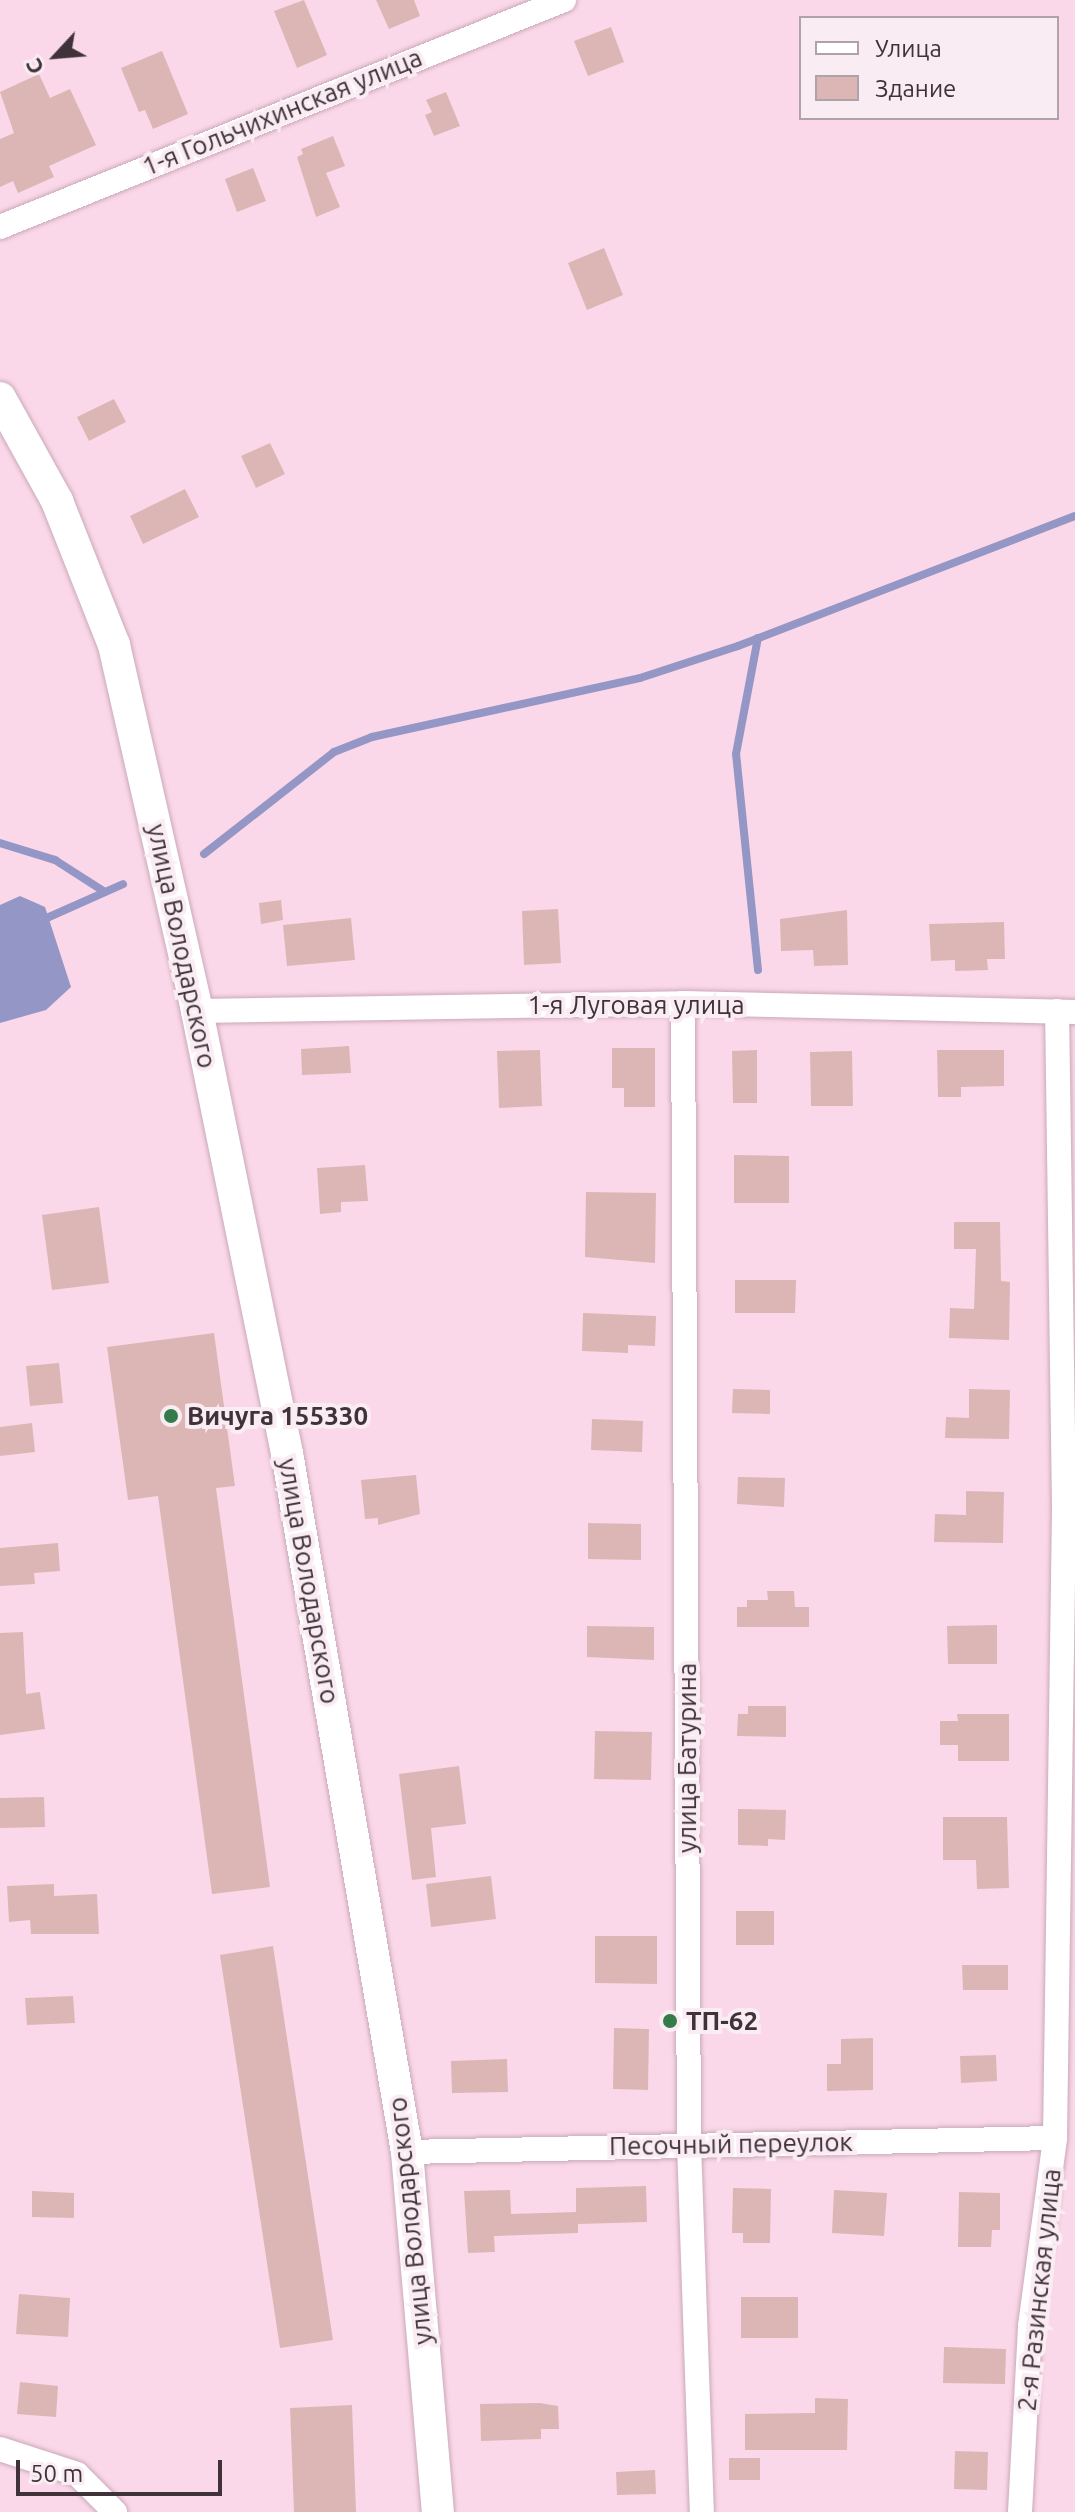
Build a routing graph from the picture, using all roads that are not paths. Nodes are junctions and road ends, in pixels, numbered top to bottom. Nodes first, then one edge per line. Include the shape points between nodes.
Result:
1 (564, 0) edge
2 (0, 227) edge
3 (0, 398) edge
4 (683, 1003) junction
5 (197, 1011) junction
6 (1066, 1012) edge
7 (1055, 2138) junction
8 (689, 2144) junction
9 (407, 2152) junction
10 (0, 2449) edge
11 (115, 2512) edge
12 (438, 2512) edge
13 (702, 2512) edge
14 (1020, 2512) edge

1 - 2 street, 1-я Гольчихинская улица
3 - 5 main road, улица Володарского via 57,501 114,645
4 - 5 street, 1-я Луговая улица
4 - 6 street, 1-я Луговая улица
4 - 8 street, улица Батурина
5 - 9 main road, улица Володарского via 287,1453
6 - 7 street, 2-я Разинская улица
7 - 8 street, Песочный переулок
7 - 14 street, 2-я Разинская улица via 1030,2326
8 - 9 street, Песочный переулок
8 - 13 street, улица Батурина
9 - 12 main road, улица Володарского
10 - 11 street via 77,2474

